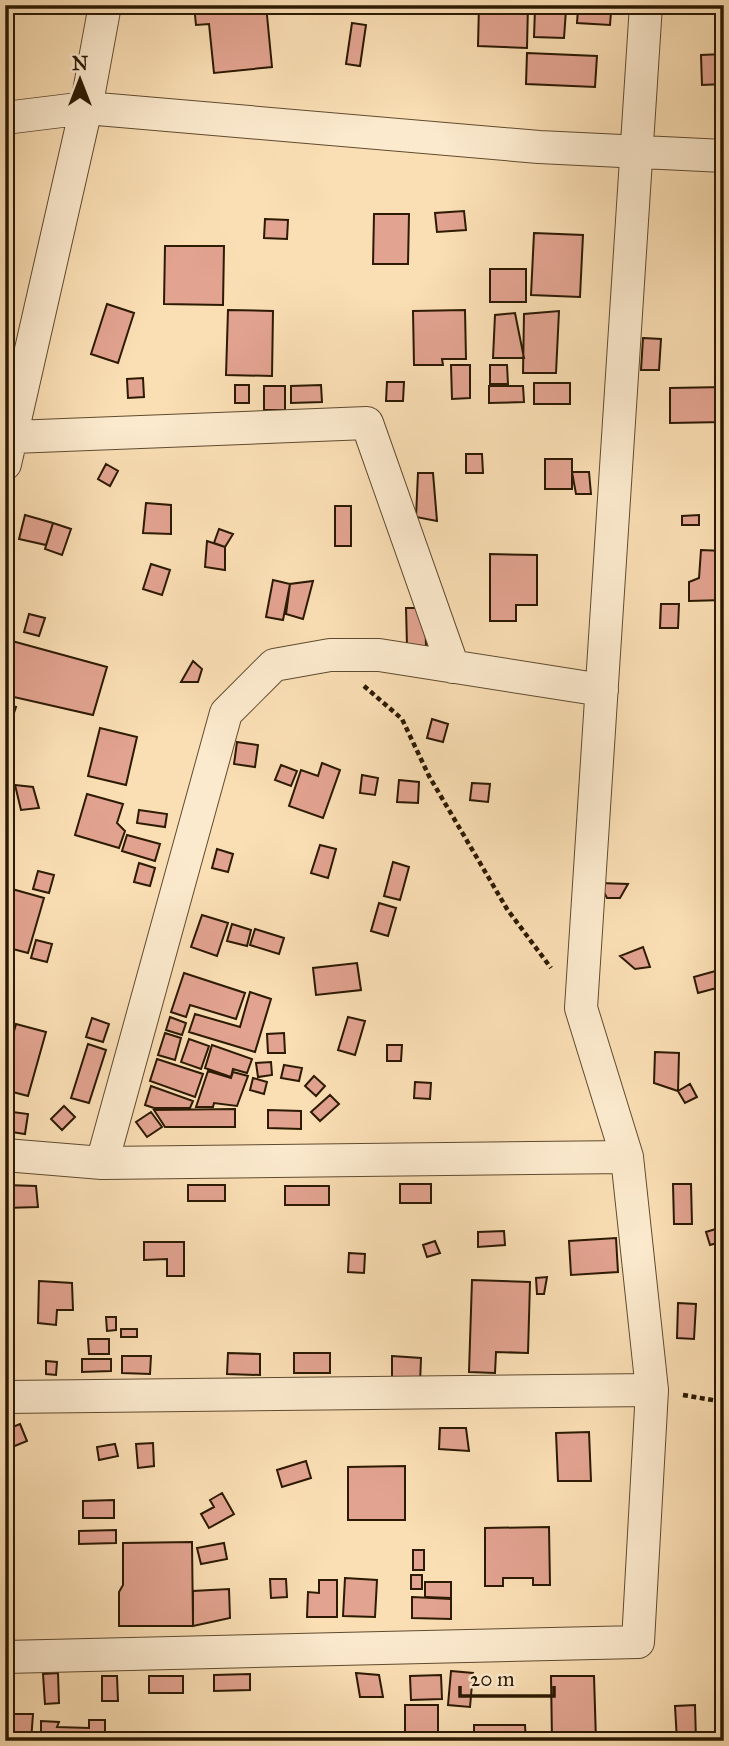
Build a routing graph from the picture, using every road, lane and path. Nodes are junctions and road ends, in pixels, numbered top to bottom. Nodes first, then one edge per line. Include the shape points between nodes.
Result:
1 (105, 5) edge
2 (646, 5) edge
3 (86, 107) junction
4 (5, 118) edge
5 (635, 151) junction
6 (724, 156) edge
7 (9, 451) edge
8 (330, 655) junction
9 (453, 667) junction
10 (602, 690) junction
11 (581, 1008) junction
12 (5, 1155) edge
13 (627, 1157) junction
14 (102, 1163) junction
15 (652, 1390) junction
16 (5, 1397) edge
17 (724, 1402) edge
18 (5, 1657) edge

1 - 3 street
2 - 5 street
3 - 4 street
3 - 5 street via 539,147
3 - 7 street
5 - 6 street
5 - 10 street
7 - 9 street via 367,423
8 - 9 street via 379,655
8 - 11 path via 402,719 429,776 507,909
8 - 14 street via 274,665 226,713
9 - 10 street
10 - 11 street
11 - 13 street
12 - 14 street
13 - 14 street
13 - 15 street
15 - 16 street
15 - 17 path
15 - 18 street via 638,1642

